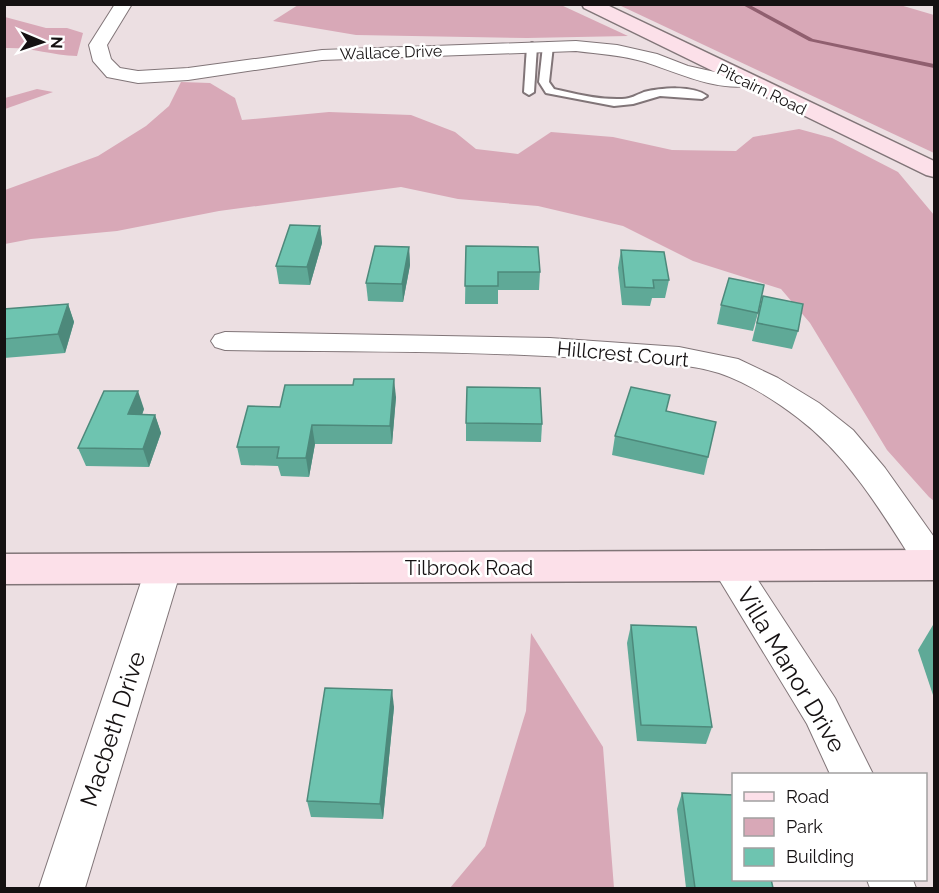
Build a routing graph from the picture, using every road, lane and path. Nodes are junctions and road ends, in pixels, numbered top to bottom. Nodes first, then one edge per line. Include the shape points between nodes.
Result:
1 (124, 4) edge
2 (590, 4) edge
3 (540, 46) junction
4 (746, 81) junction
5 (529, 92) dead end
6 (702, 96) dead end
7 (934, 170) edge
8 (225, 341) dead end
9 (934, 564) edge
10 (729, 566) junction
11 (4, 569) edge
12 (163, 570) junction
13 (852, 773) edge
14 (62, 888) edge

1 - 3 street, Wallace Drive via 99,45 102,61 114,73 138,77 322,55
2 - 4 street, Pitcairn Road
3 - 4 street, Wallace Drive via 617,50 715,78
3 - 5 lane
3 - 6 lane via 544,82 550,92 616,102 663,93
4 - 7 street, Pitcairn Road
8 - 9 street, Hillcrest Court via 573,348 679,356 728,366 768,385 843,438
9 - 10 street, Tilbrook Road
10 - 12 street, Tilbrook Road
10 - 13 street, Villa Manor Drive via 821,711
11 - 12 street, Tilbrook Road
12 - 14 street, Macbeth Drive

